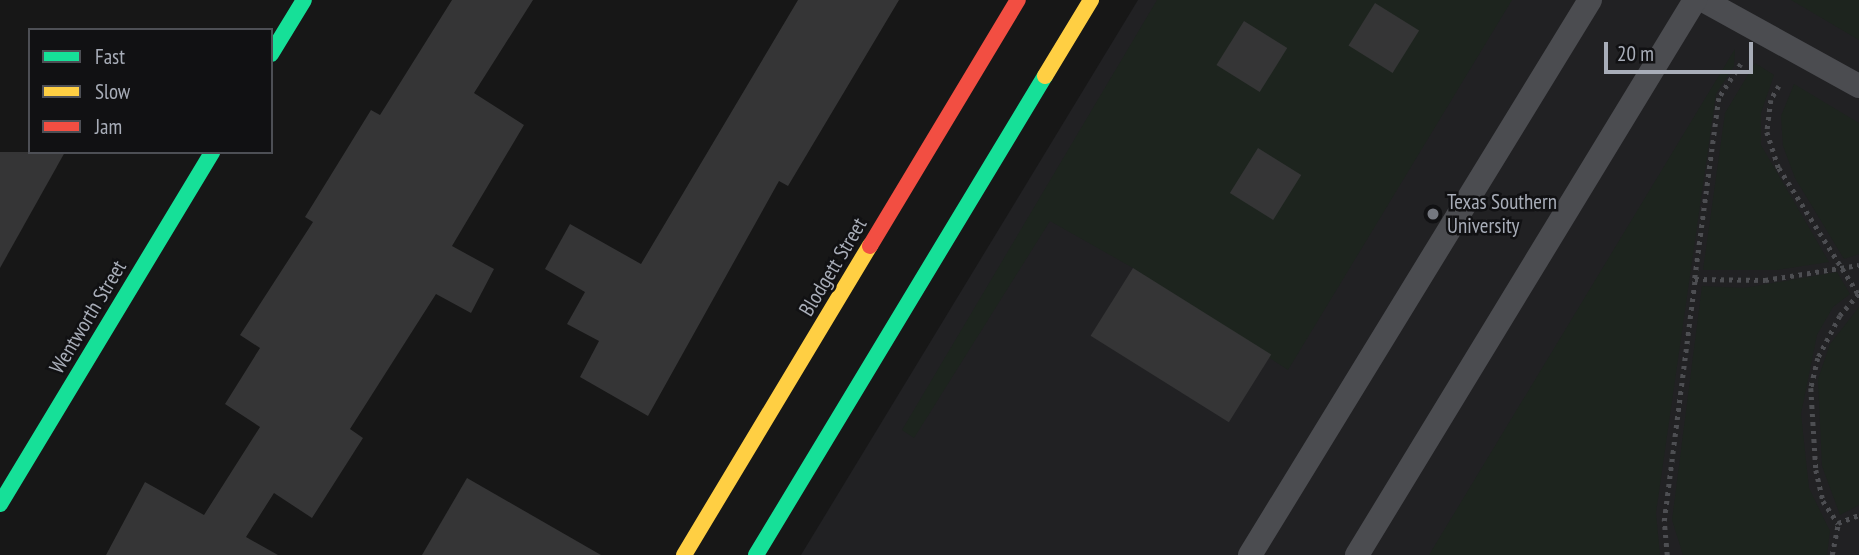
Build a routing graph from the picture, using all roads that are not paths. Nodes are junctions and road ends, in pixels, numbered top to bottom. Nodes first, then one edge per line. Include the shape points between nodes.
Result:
1 (304, 0) edge
2 (1018, 0) edge
3 (1091, 0) edge
4 (1590, 0) edge
5 (1695, 0) edge
6 (1703, 0) edge
7 (273, 51) edge
8 (1859, 86) edge
9 (211, 154) edge
10 (0, 504) edge
11 (684, 555) edge
12 (756, 555) edge
13 (1250, 555) edge
14 (1357, 555) edge

1 - 7 main road
2 - 11 main road, Blodgett Street
3 - 12 main road
4 - 13 lane
5 - 14 lane
6 - 8 lane
9 - 10 main road, Wentworth Street

